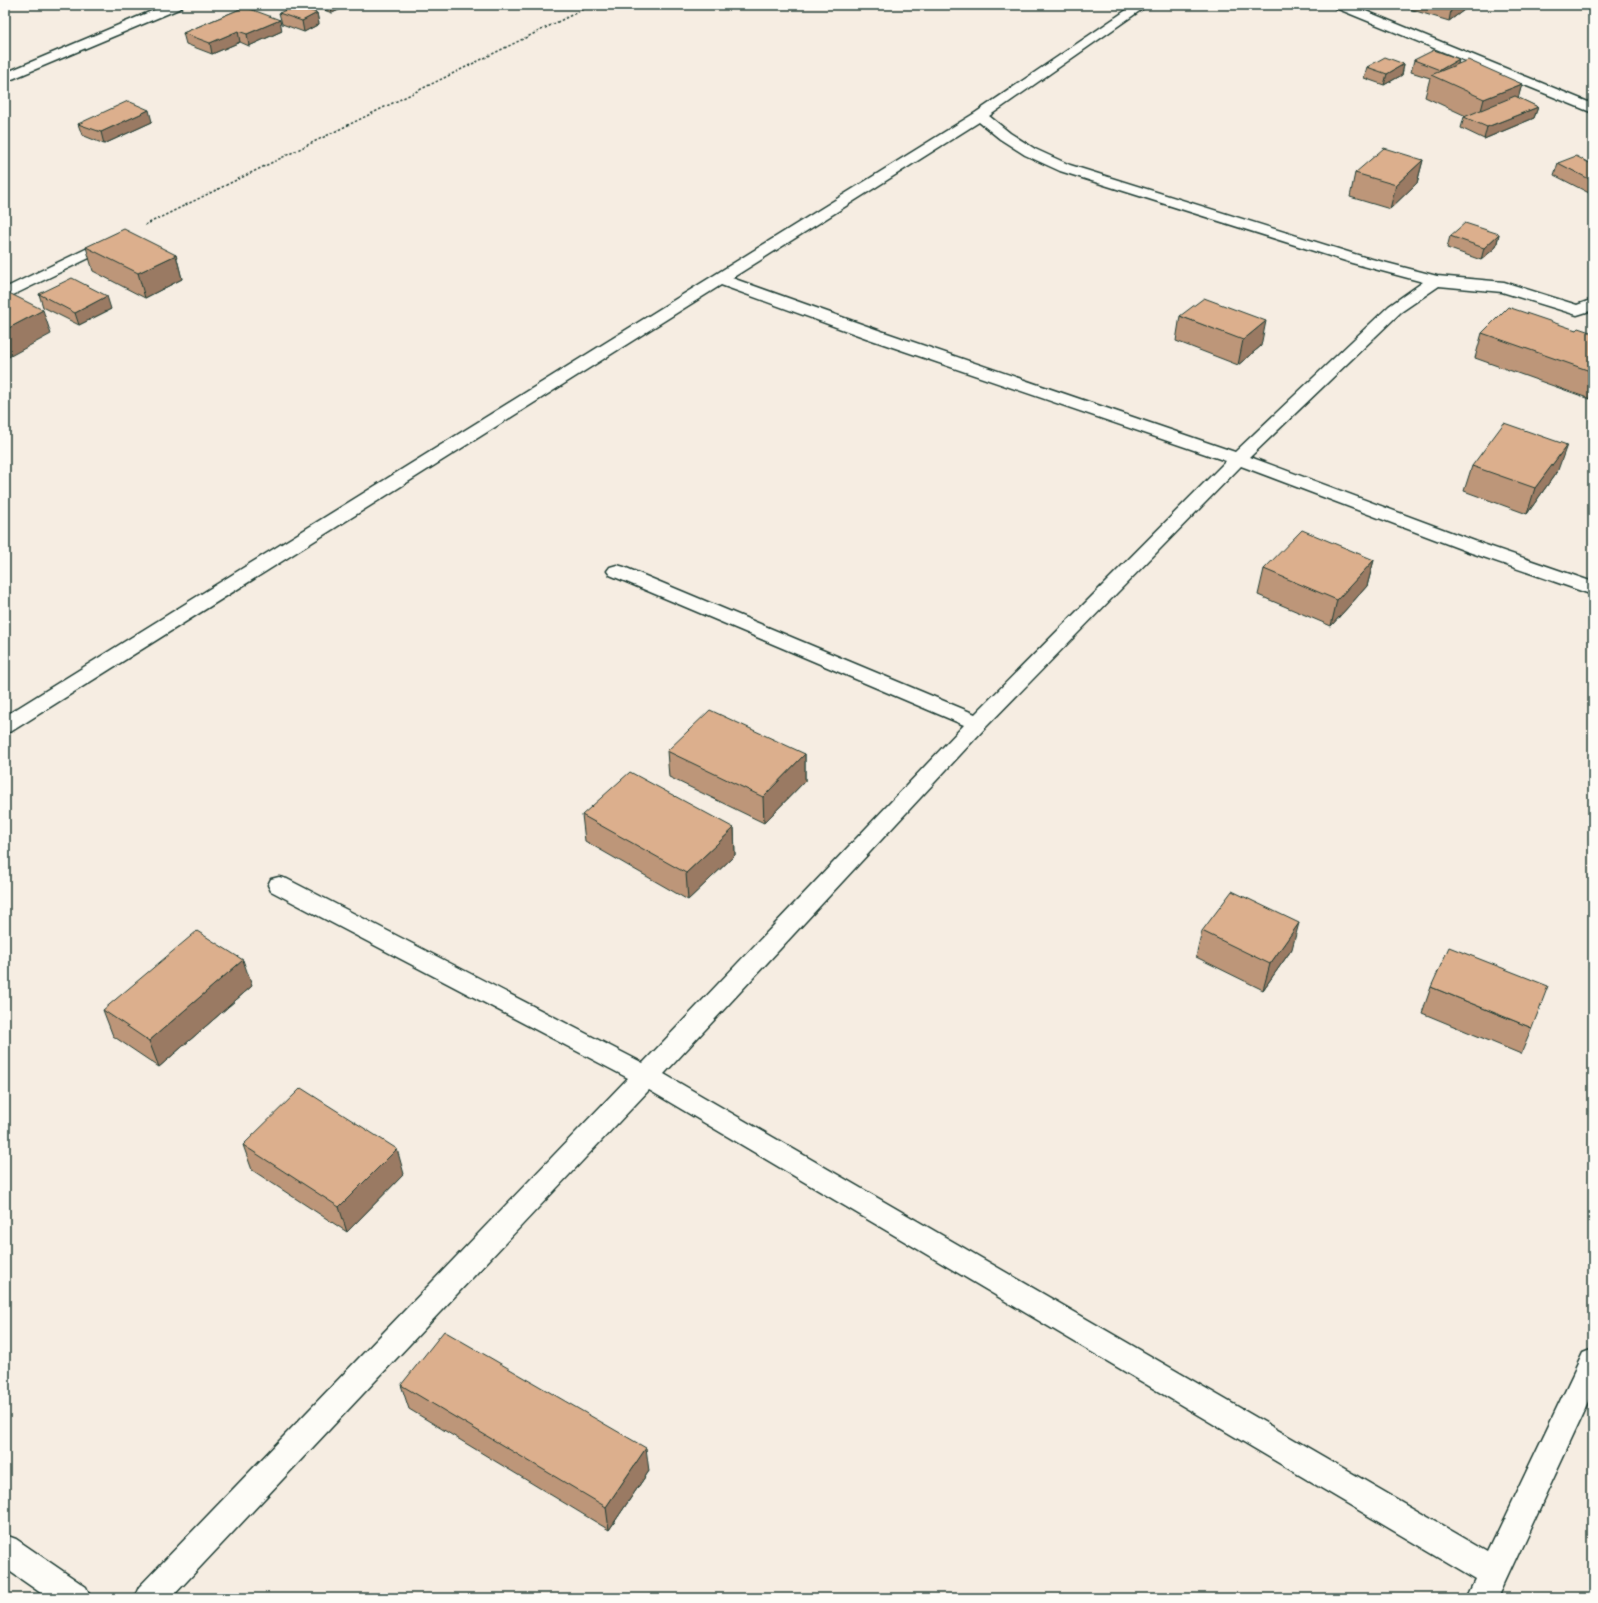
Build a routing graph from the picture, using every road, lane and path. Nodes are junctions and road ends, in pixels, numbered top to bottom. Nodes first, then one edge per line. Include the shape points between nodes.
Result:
1 (177, 5) edge
2 (592, 5) edge
3 (1142, 5) edge
4 (1340, 5) edge
5 (5, 78) edge
6 (1593, 109) edge
7 (980, 116) junction
8 (129, 233) joint
9 (720, 279) junction
10 (1436, 280) junction
11 (5, 294) edge
12 (1588, 310) edge
13 (1238, 458) junction
14 (617, 571) dead end
15 (1593, 589) edge
16 (978, 723) junction
17 (5, 726) edge
18 (279, 885) dead end
19 (646, 1076) junction
20 (1593, 1362) edge
21 (5, 1550) edge
22 (1488, 1585) edge
23 (75, 1598) edge
24 (150, 1598) edge

1 - 5 street
2 - 8 path
3 - 7 street
4 - 6 street
7 - 9 street
7 - 10 street via 1030,152 1065,168 1358,260
8 - 11 street
9 - 13 street via 875,335
9 - 17 street
10 - 12 street via 1504,287
10 - 13 street via 1395,309
13 - 15 street
13 - 16 street
14 - 16 street
16 - 19 street
18 - 19 street
19 - 22 street
19 - 24 street
20 - 22 street
21 - 23 street

